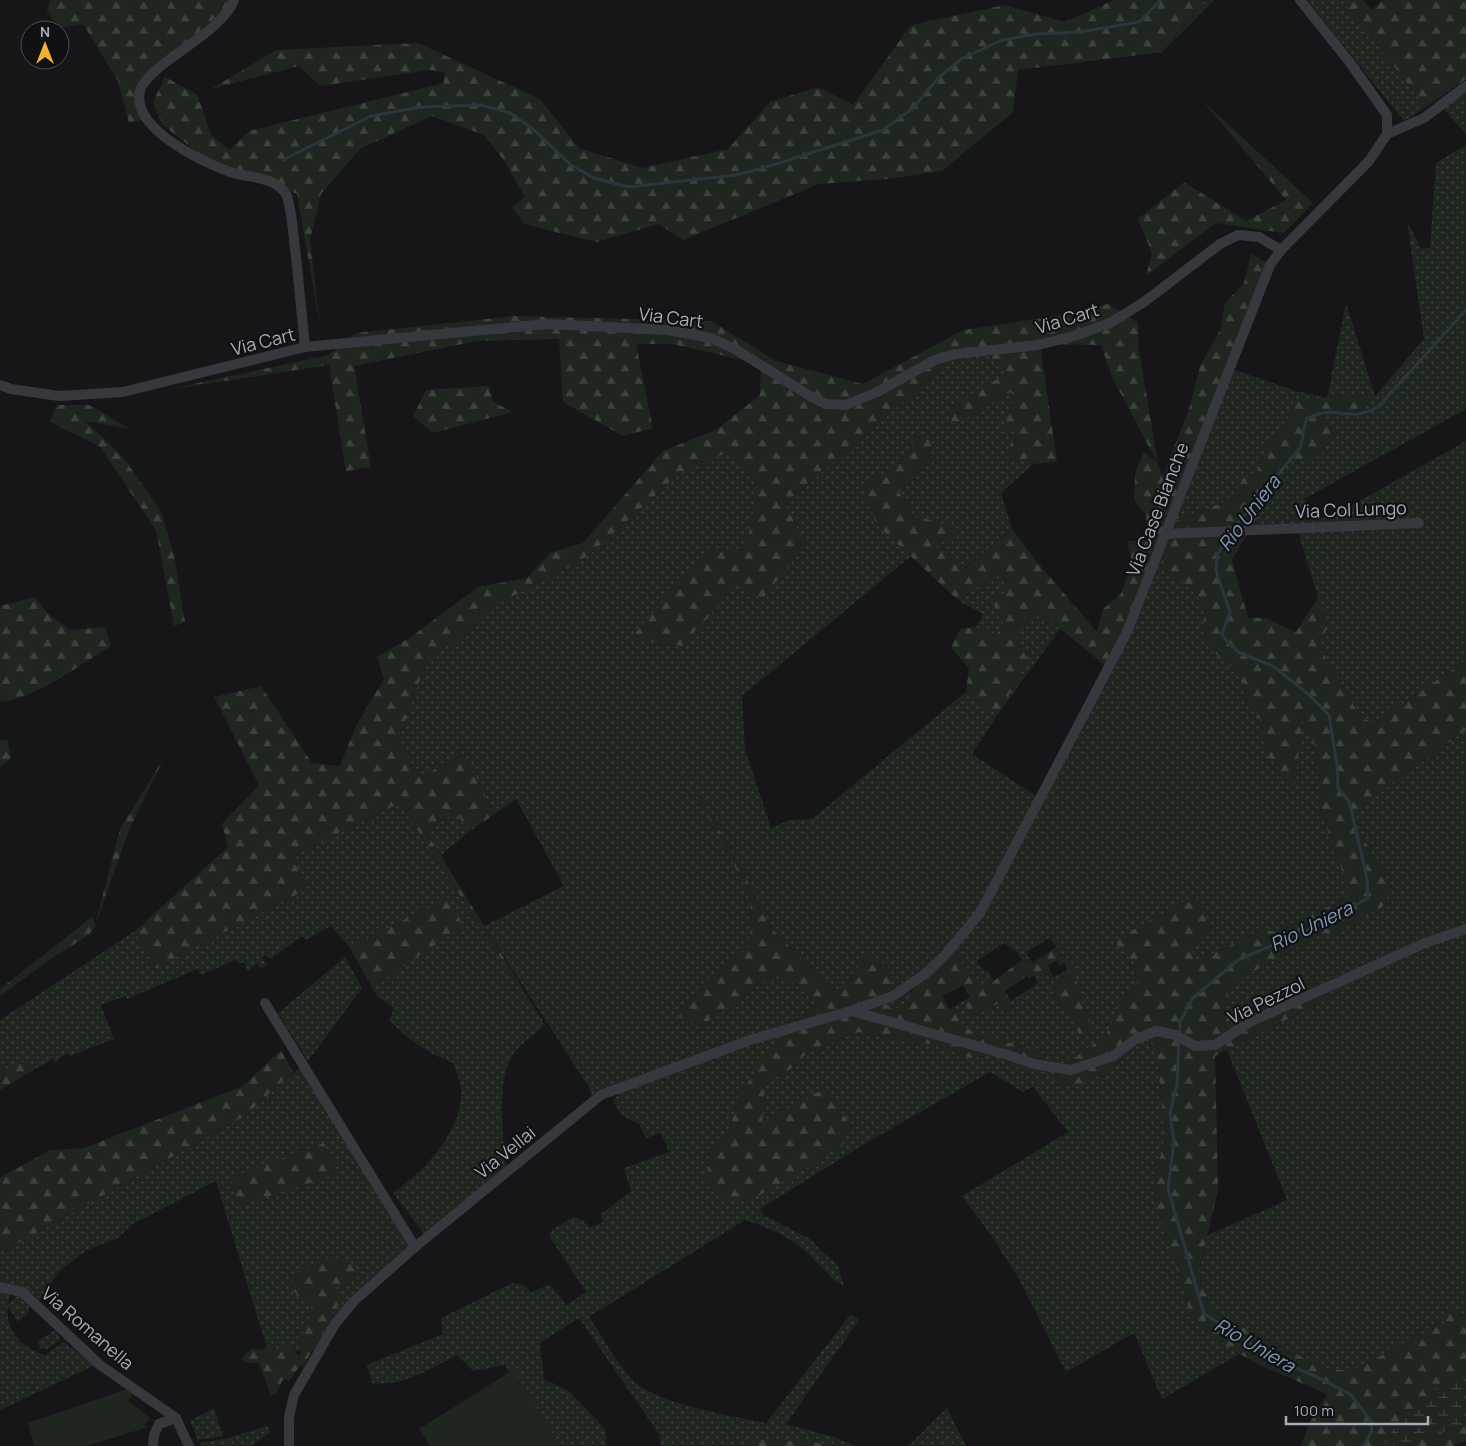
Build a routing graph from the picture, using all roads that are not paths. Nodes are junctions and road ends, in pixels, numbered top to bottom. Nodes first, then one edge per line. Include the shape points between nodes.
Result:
1 (234, 0) edge
2 (1300, 0) edge
3 (1466, 86) edge
4 (1387, 134) junction
5 (1281, 250) junction
6 (305, 347) junction
7 (0, 385) edge
8 (1418, 523) dead end
9 (1165, 534) junction
10 (1466, 929) edge
11 (265, 1004) dead end
12 (851, 1011) junction
13 (415, 1247) junction
14 (0, 1287) edge
15 (176, 1418) junction
16 (153, 1446) edge
17 (189, 1446) edge
18 (289, 1446) edge

1 - 6 street via 231,9 198,39 150,76 140,90 140,103 155,128 197,160 268,181 286,194 292,219
2 - 4 street via 1383,109
3 - 4 street via 1424,118
4 - 5 street, Via Case Bianche via 1366,164
5 - 6 street, Via Cart via 1259,237 1238,235 1220,244 1144,302 1110,323 1038,345 955,354 935,360 878,392 846,405 826,404 736,349 711,338 668,330 546,324
5 - 9 street, Via Case Bianche via 1270,266
6 - 7 street, Via Cart via 123,392 59,396
8 - 9 street, Via Col Lungo
9 - 12 street, Via Case Bianche via 1127,632 980,913 925,974 893,996
10 - 12 street, Via Pezzol via 1425,943 1250,1022 1215,1045 1195,1046 1156,1031 1136,1039 1113,1056 1071,1070 1034,1064
11 - 13 street
12 - 13 street, Via Vellai via 750,1040 601,1095
13 - 18 street, Via Vellai via 353,1302 335,1324 294,1396 289,1417
14 - 15 street, Via Romanella via 22,1292 100,1365
15 - 16 street via 159,1424
15 - 17 street

